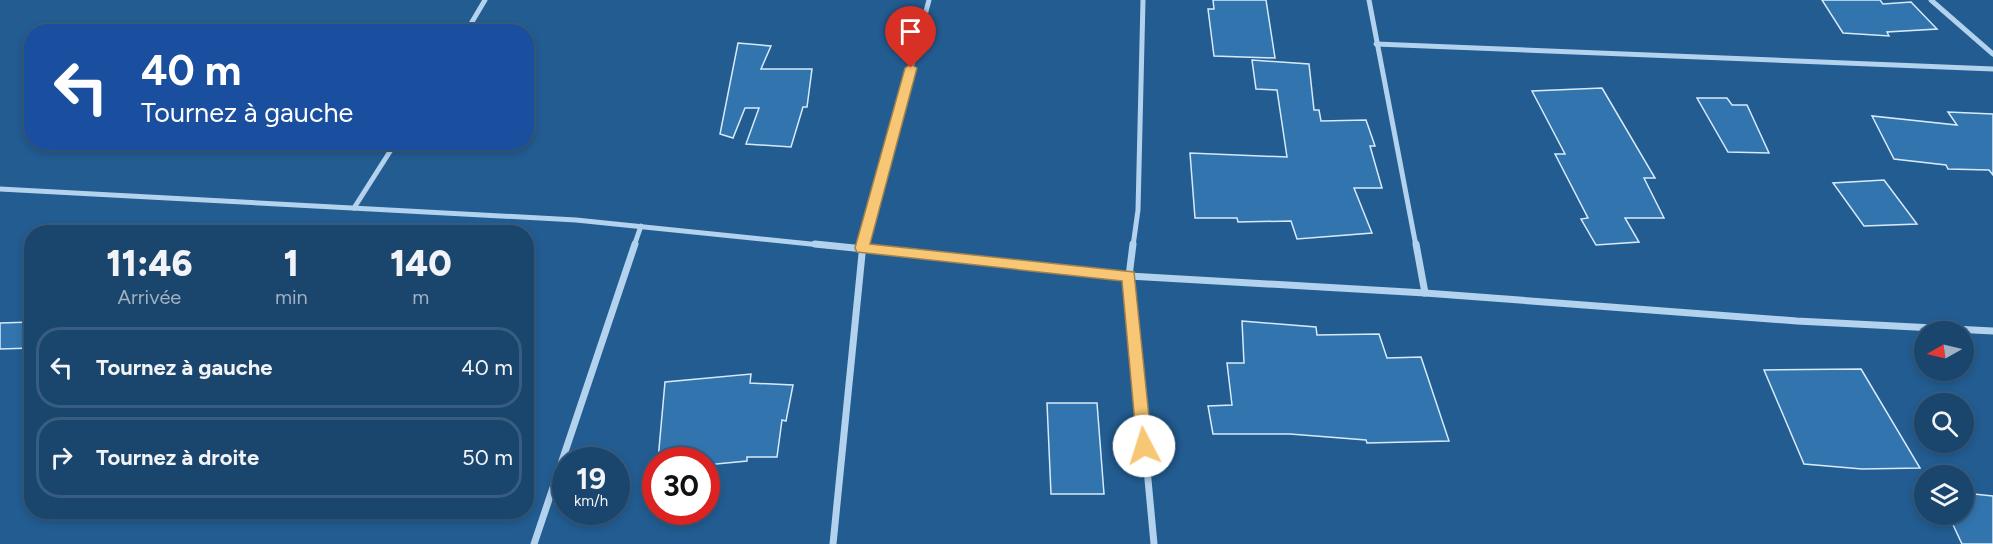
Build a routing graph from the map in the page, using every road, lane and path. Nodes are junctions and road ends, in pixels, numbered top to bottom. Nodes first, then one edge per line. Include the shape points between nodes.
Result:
1 (485, 0) edge
2 (929, 0) edge
3 (1143, 0) edge
4 (1369, 0) edge
5 (1930, 0) edge
6 (471, 24) edge
7 (1376, 44) junction
8 (1993, 54) edge
9 (1993, 69) edge
10 (391, 150) edge
11 (0, 189) edge
12 (354, 208) junction
13 (640, 226) junction
14 (862, 248) junction
15 (1129, 276) junction
16 (1425, 293) junction
17 (1993, 331) edge
18 (534, 544) edge
19 (833, 544) edge
20 (1154, 544) edge

1 - 6 street
2 - 14 street
3 - 15 street via 1138,210
4 - 7 street
5 - 8 street
7 - 9 street
7 - 16 street
10 - 12 street
11 - 12 street
12 - 13 street
13 - 14 street
13 - 18 street
14 - 15 street
14 - 19 street
15 - 16 street
15 - 20 street
16 - 17 street via 1797,321

